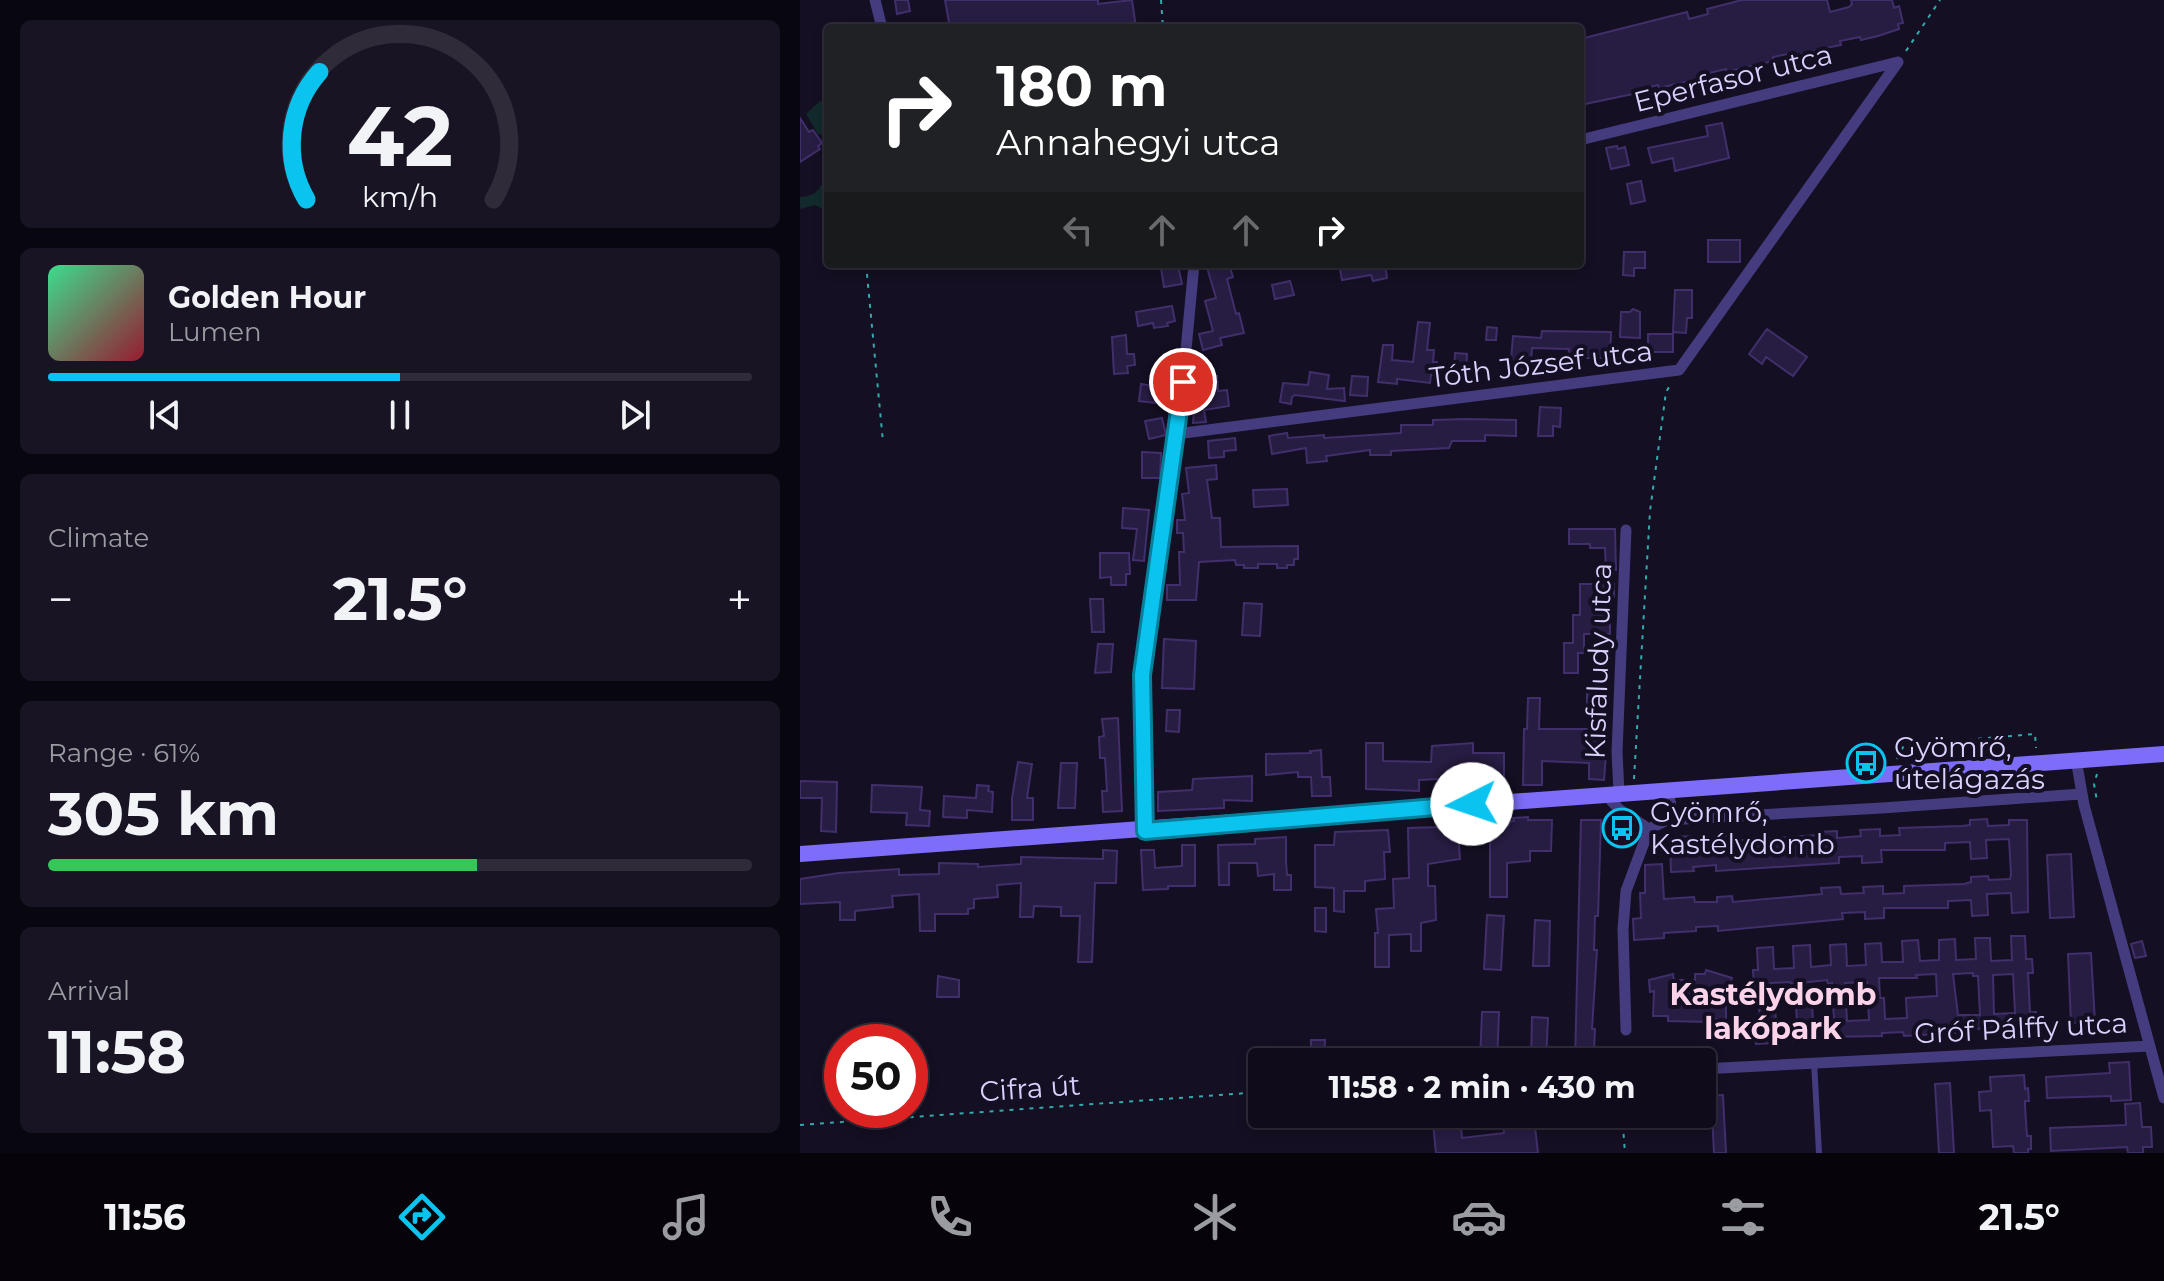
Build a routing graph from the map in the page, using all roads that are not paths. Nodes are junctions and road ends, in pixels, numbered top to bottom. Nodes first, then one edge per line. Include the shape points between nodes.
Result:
1 (875, 0) edge
2 (881, 24) edge
3 (1898, 62) joint
4 (1584, 139) edge
5 (1194, 268) edge
6 (1176, 434) junction
7 (1626, 530) dead end
8 (2164, 754) edge
9 (2076, 759) junction
10 (1673, 789) junction
11 (1620, 793) junction
12 (2082, 800) junction
13 (1667, 820) junction
14 (1649, 829) junction
15 (1145, 831) junction
16 (800, 854) edge
17 (1626, 1030) road end
18 (2150, 1046) junction
19 (1814, 1062) junction
20 (1716, 1068) edge
21 (2164, 1098) edge
22 (1819, 1153) edge

1 - 2 street
3 - 4 street, Eperfasor utca
3 - 6 street, Tóth József utca via 1679,370
5 - 6 street
6 - 15 street via 1142,675
7 - 11 street, Kisfaludy utca
8 - 9 main road
9 - 10 main road
9 - 12 street
10 - 11 main road
10 - 13 street
11 - 14 street via 1619,809
11 - 15 main road
12 - 13 street
12 - 18 street
13 - 14 street
14 - 17 street via 1626,891
15 - 16 main road
18 - 19 street, Gróf Pálffy utca
18 - 21 street
19 - 20 street, Gróf Pálffy utca
19 - 22 lane

